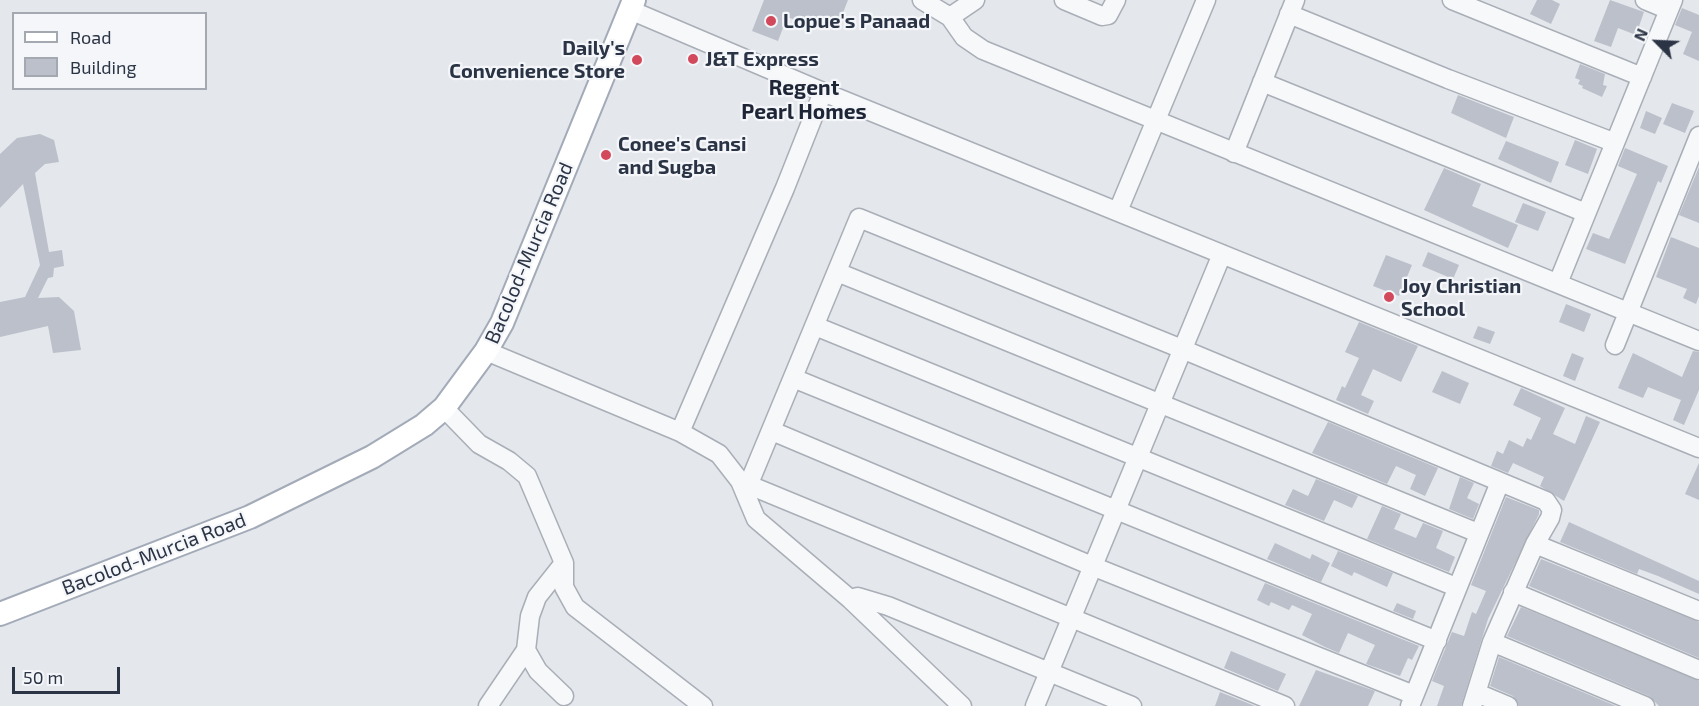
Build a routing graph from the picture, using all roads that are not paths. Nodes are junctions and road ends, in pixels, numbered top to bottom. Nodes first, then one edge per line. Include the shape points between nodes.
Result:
1 (922, 0) edge
2 (975, 0) edge
3 (1064, 0) edge
4 (1116, 0) edge
5 (1206, 0) edge
6 (1452, 0) edge
7 (1645, 0) edge
8 (632, 5) edge
9 (1671, 5) edge
10 (1292, 7) edge
11 (950, 17) junction
12 (1642, 77) junction
13 (1262, 82) junction
14 (823, 92) junction
15 (1157, 122) junction
16 (1699, 136) edge
17 (1613, 142) junction
18 (1234, 153) junction
19 (1118, 211) junction
20 (1586, 213) junction
21 (1222, 254) junction
22 (837, 272) junction
23 (1558, 283) junction
24 (1628, 311) junction
25 (815, 326) junction
26 (1698, 336) edge
27 (1616, 345) dead end
28 (1182, 349) junction
29 (486, 351) junction
30 (794, 378) junction
31 (1159, 402) junction
32 (444, 408) junction
33 (772, 431) junction
34 (680, 432) junction
35 (1699, 448) edge
36 (1137, 457) junction
37 (1500, 482) junction
38 (747, 489) junction
39 (1115, 511) junction
40 (1478, 533) junction
41 (1535, 544) junction
42 (564, 563) junction
43 (1092, 566) junction
44 (1456, 587) junction
45 (1513, 592) junction
46 (850, 599) junction
47 (1699, 611) edge
48 (0, 614) edge
49 (1071, 617) junction
50 (1437, 641) junction
51 (1492, 642) junction
52 (526, 650) junction
53 (1699, 670) edge
54 (1049, 673) junction
55 (564, 696) dead end
56 (1474, 699) edge
57 (1412, 701) edge
58 (488, 706) edge
59 (703, 706) edge
60 (962, 706) edge
61 (1035, 706) edge
62 (1132, 706) edge
63 (1285, 706) edge
64 (1509, 706) edge
65 (1645, 706) edge

1 - 11 street
2 - 11 street
3 - 4 street via 1102,16 1108,15
5 - 15 street
6 - 12 street
7 - 9 street
8 - 14 street
8 - 29 main road, Bacolod-Murcia Road via 519,286
9 - 12 street
10 - 13 street
10 - 17 street via 1448,79
11 - 15 street via 964,37 983,50
12 - 17 street
13 - 18 street
13 - 20 street
14 - 19 street
14 - 34 street
15 - 18 street
15 - 19 street
16 - 24 street
17 - 20 street
18 - 23 street
19 - 21 street
20 - 23 street
21 - 28 street
21 - 35 street
22 - 25 street
22 - 28 street via 859,218
22 - 31 street
23 - 24 street
24 - 26 street
24 - 27 street
25 - 30 street
25 - 36 street
28 - 31 street
28 - 37 street
29 - 32 main road, Bacolod-Murcia Road
29 - 34 street
30 - 33 street
30 - 39 street
31 - 36 street
31 - 40 street
32 - 42 street via 479,444 527,476
32 - 48 main road, Bacolod-Murcia Road via 372,457 260,512
33 - 38 street
33 - 43 street
34 - 38 street via 719,454
36 - 39 street
36 - 44 street
37 - 40 street
37 - 41 street via 1550,505 1550,518
38 - 46 street via 756,519
38 - 49 street
39 - 43 street
39 - 50 street
40 - 44 street
41 - 45 street
41 - 47 street
42 - 52 street via 537,597
42 - 59 street via 564,586 575,607
43 - 49 street
43 - 57 street
44 - 50 street
45 - 51 street
45 - 53 street
46 - 54 street via 858,597 888,606
46 - 60 street
49 - 54 street
49 - 63 street
50 - 57 street
51 - 56 street
51 - 65 street
52 - 55 street via 538,671
52 - 58 street
54 - 61 street
54 - 62 street
56 - 64 street

